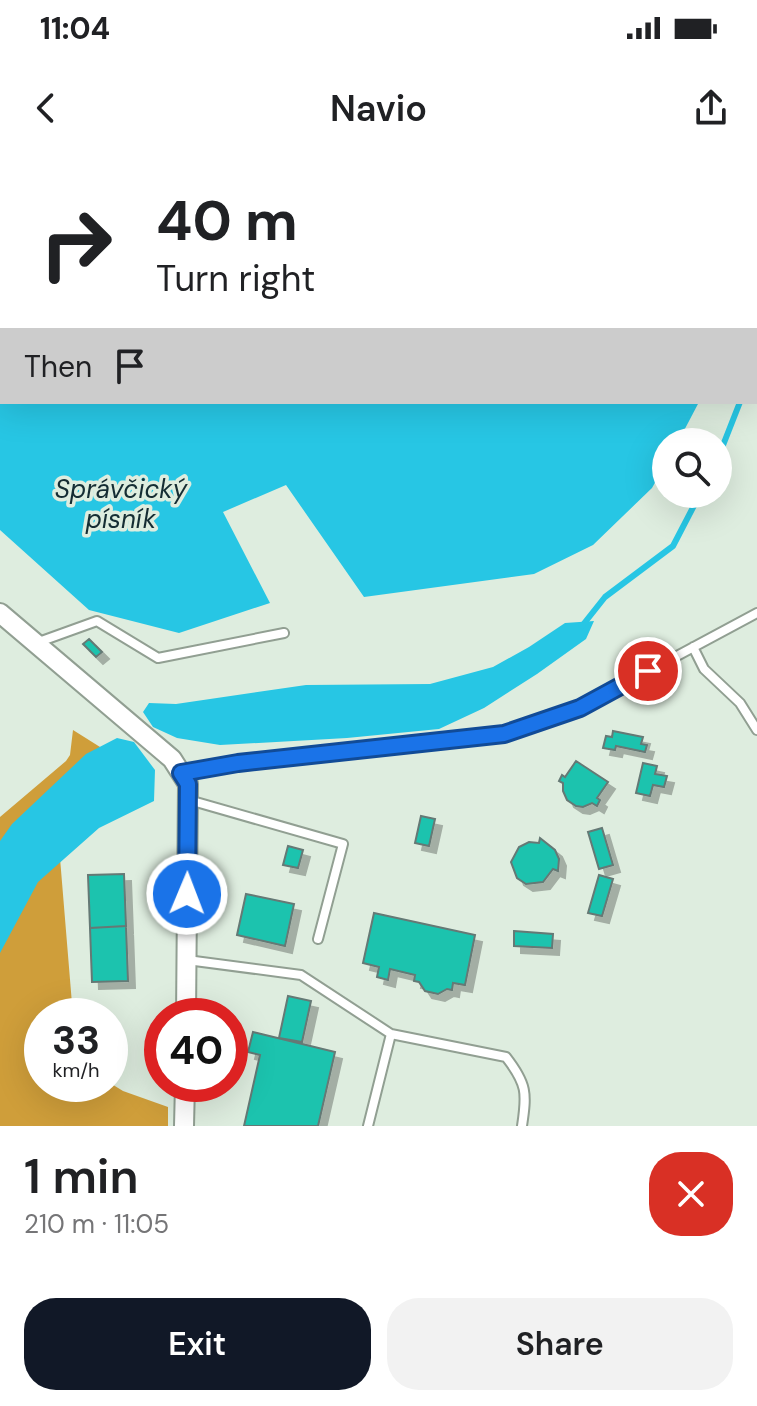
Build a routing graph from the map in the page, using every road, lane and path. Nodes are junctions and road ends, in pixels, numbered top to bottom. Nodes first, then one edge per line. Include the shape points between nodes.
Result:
1 (0, 613) edge
2 (757, 613) edge
3 (284, 633) dead end
4 (35, 643) junction
5 (693, 647) junction
6 (757, 730) edge
7 (177, 766) junction
8 (188, 800) junction
9 (318, 939) dead end
10 (187, 960) junction
11 (186, 998) edge
12 (391, 1034) junction
13 (185, 1102) edge
14 (184, 1126) edge
15 (368, 1126) edge
16 (522, 1126) edge

1 - 4 street
2 - 5 lane
3 - 4 lane via 158,658 97,621
4 - 7 street
5 - 6 lane via 704,669 740,703
5 - 7 lane via 580,708 504,734
7 - 8 street via 188,784
8 - 9 lane via 343,844
8 - 10 street
10 - 11 street
10 - 12 lane via 301,975
12 - 15 lane
12 - 16 lane via 506,1057 522,1077
13 - 14 street

